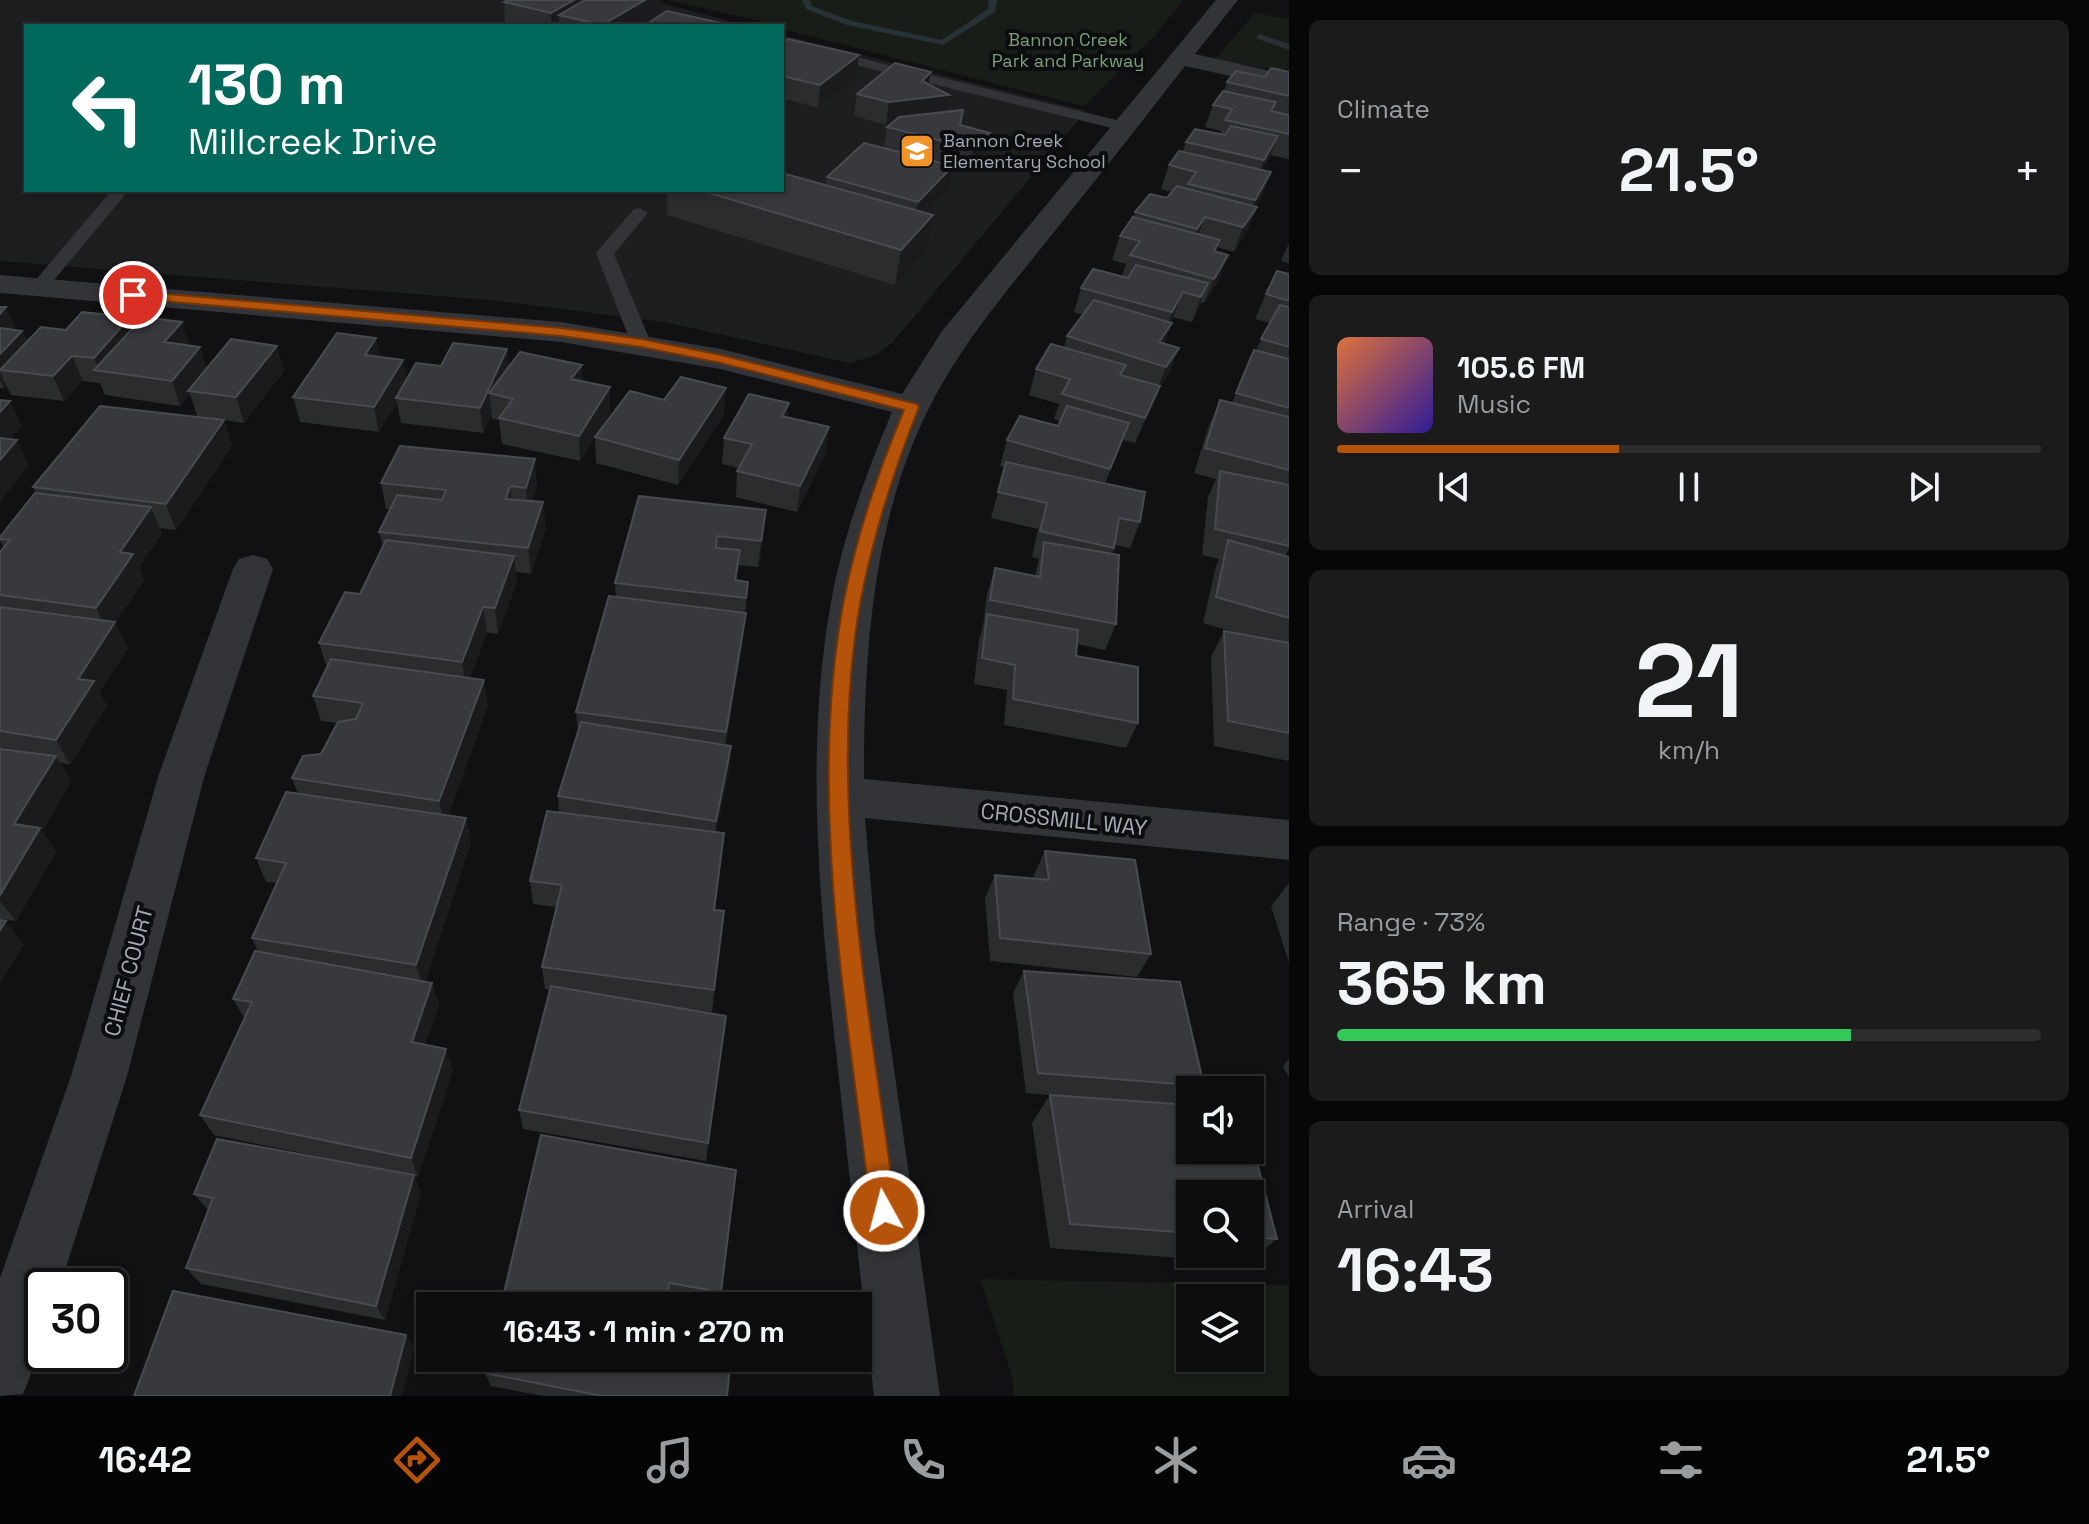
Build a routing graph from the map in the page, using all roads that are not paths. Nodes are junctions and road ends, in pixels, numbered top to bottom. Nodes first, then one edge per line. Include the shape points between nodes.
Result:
1 (1227, 0) edge
2 (784, 43) edge
3 (1179, 58) junction
4 (1289, 82) edge
5 (1124, 126) junction
6 (119, 192) edge
7 (640, 213) dead end
8 (0, 284) edge
9 (39, 287) junction
10 (641, 343) junction
11 (912, 407) junction
12 (253, 569) dead end
13 (840, 796) junction
14 (1289, 840) edge
15 (0, 1371) edge
16 (907, 1396) edge

1 - 3 street
2 - 5 lane
3 - 4 street
3 - 5 street
5 - 11 street via 970,314
6 - 9 lane
7 - 10 lane via 605,253
8 - 9 street
9 - 10 street
10 - 11 street
11 - 13 street via 880,484 852,601 842,695
12 - 15 street, CHIEF COURT via 182,774 99,1076
13 - 14 street, CROSSMILL WAY
13 - 16 street via 849,934

